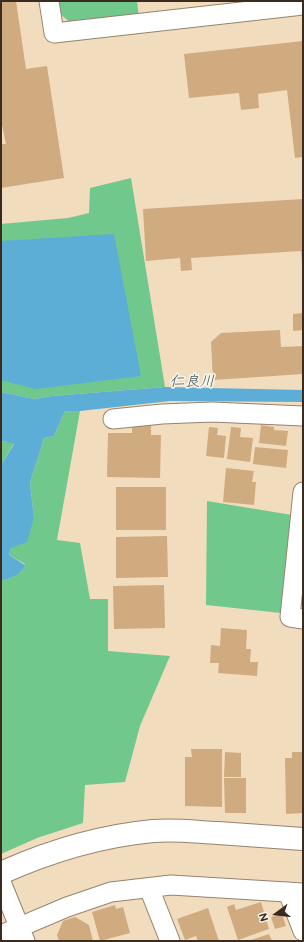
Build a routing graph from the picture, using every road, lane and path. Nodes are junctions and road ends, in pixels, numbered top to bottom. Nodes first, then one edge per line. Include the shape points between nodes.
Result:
1 (49, 1) edge
2 (303, 5) edge
3 (303, 416) edge
4 (113, 419) dead end
5 (303, 492) edge
6 (303, 619) edge
7 (303, 840) edge
8 (1, 873) edge
9 (1, 882) edge
10 (149, 888) junction
11 (295, 892) edge
12 (303, 931) edge
13 (22, 934) edge
14 (1, 935) edge
15 (170, 941) edge

1 - 2 street via 54,33
3 - 4 street via 204,412
5 - 6 street via 290,617
7 - 8 street via 189,831 154,831 94,840 27,861
9 - 13 street
10 - 11 street via 171,885
10 - 13 street via 111,892 67,906
10 - 15 street
11 - 12 street
13 - 14 street

